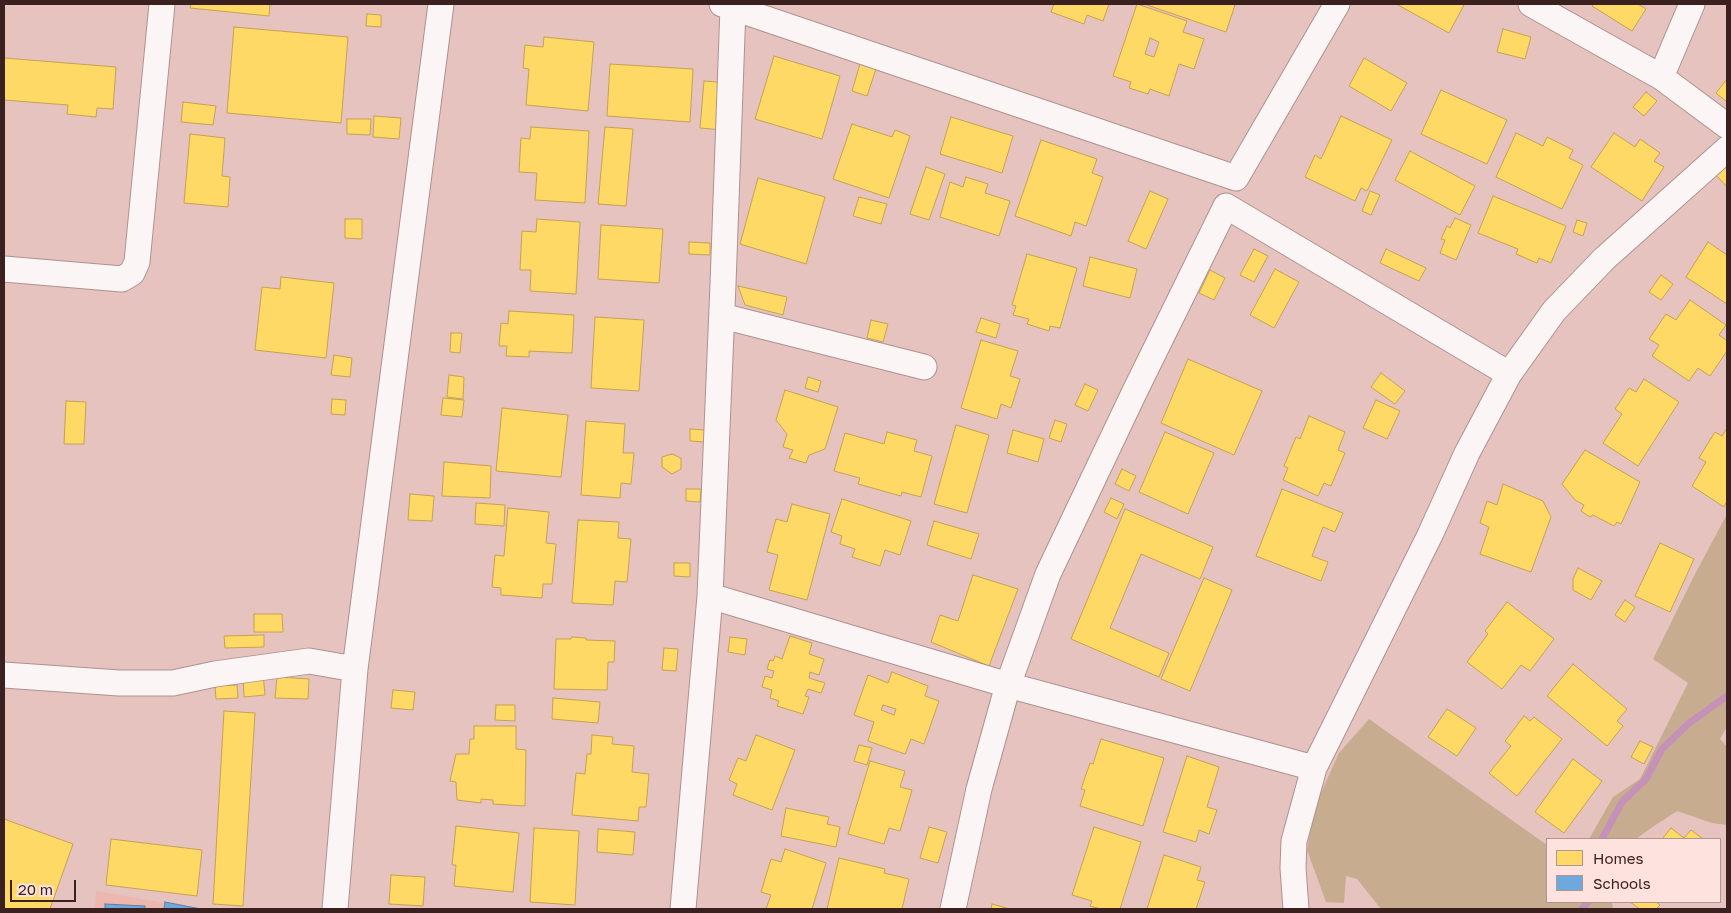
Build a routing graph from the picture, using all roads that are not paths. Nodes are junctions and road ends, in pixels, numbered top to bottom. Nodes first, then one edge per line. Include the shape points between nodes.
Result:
1 (162, 4) edge
2 (441, 4) edge
3 (1337, 4) edge
4 (1531, 4) edge
5 (1692, 4) edge
6 (727, 5) edge
7 (1661, 77) junction
8 (1727, 126) edge
9 (1727, 149) edge
10 (1236, 178) junction
11 (1226, 206) junction
12 (4, 269) edge
13 (722, 316) junction
14 (924, 367) dead end
15 (1509, 374) junction
16 (710, 596) junction
17 (355, 669) junction
18 (4, 675) edge
19 (1008, 685) junction
20 (1314, 768) junction
21 (335, 909) edge
22 (683, 909) edge
23 (953, 909) edge
24 (1296, 909) edge

1 - 12 street via 137,262 132,273 122,279
2 - 17 street
3 - 10 street
4 - 7 street
5 - 7 street
6 - 10 street
6 - 13 street
7 - 8 street
9 - 15 street via 1604,259 1554,312
10 - 11 street
11 - 15 street
11 - 19 street via 1048,574
13 - 14 street
13 - 16 street
15 - 20 street via 1467,453 1430,535
16 - 19 street
16 - 22 street
17 - 18 street via 309,661 173,683 119,683
17 - 21 street
19 - 20 street
19 - 23 street via 979,789
20 - 24 street via 1294,841

